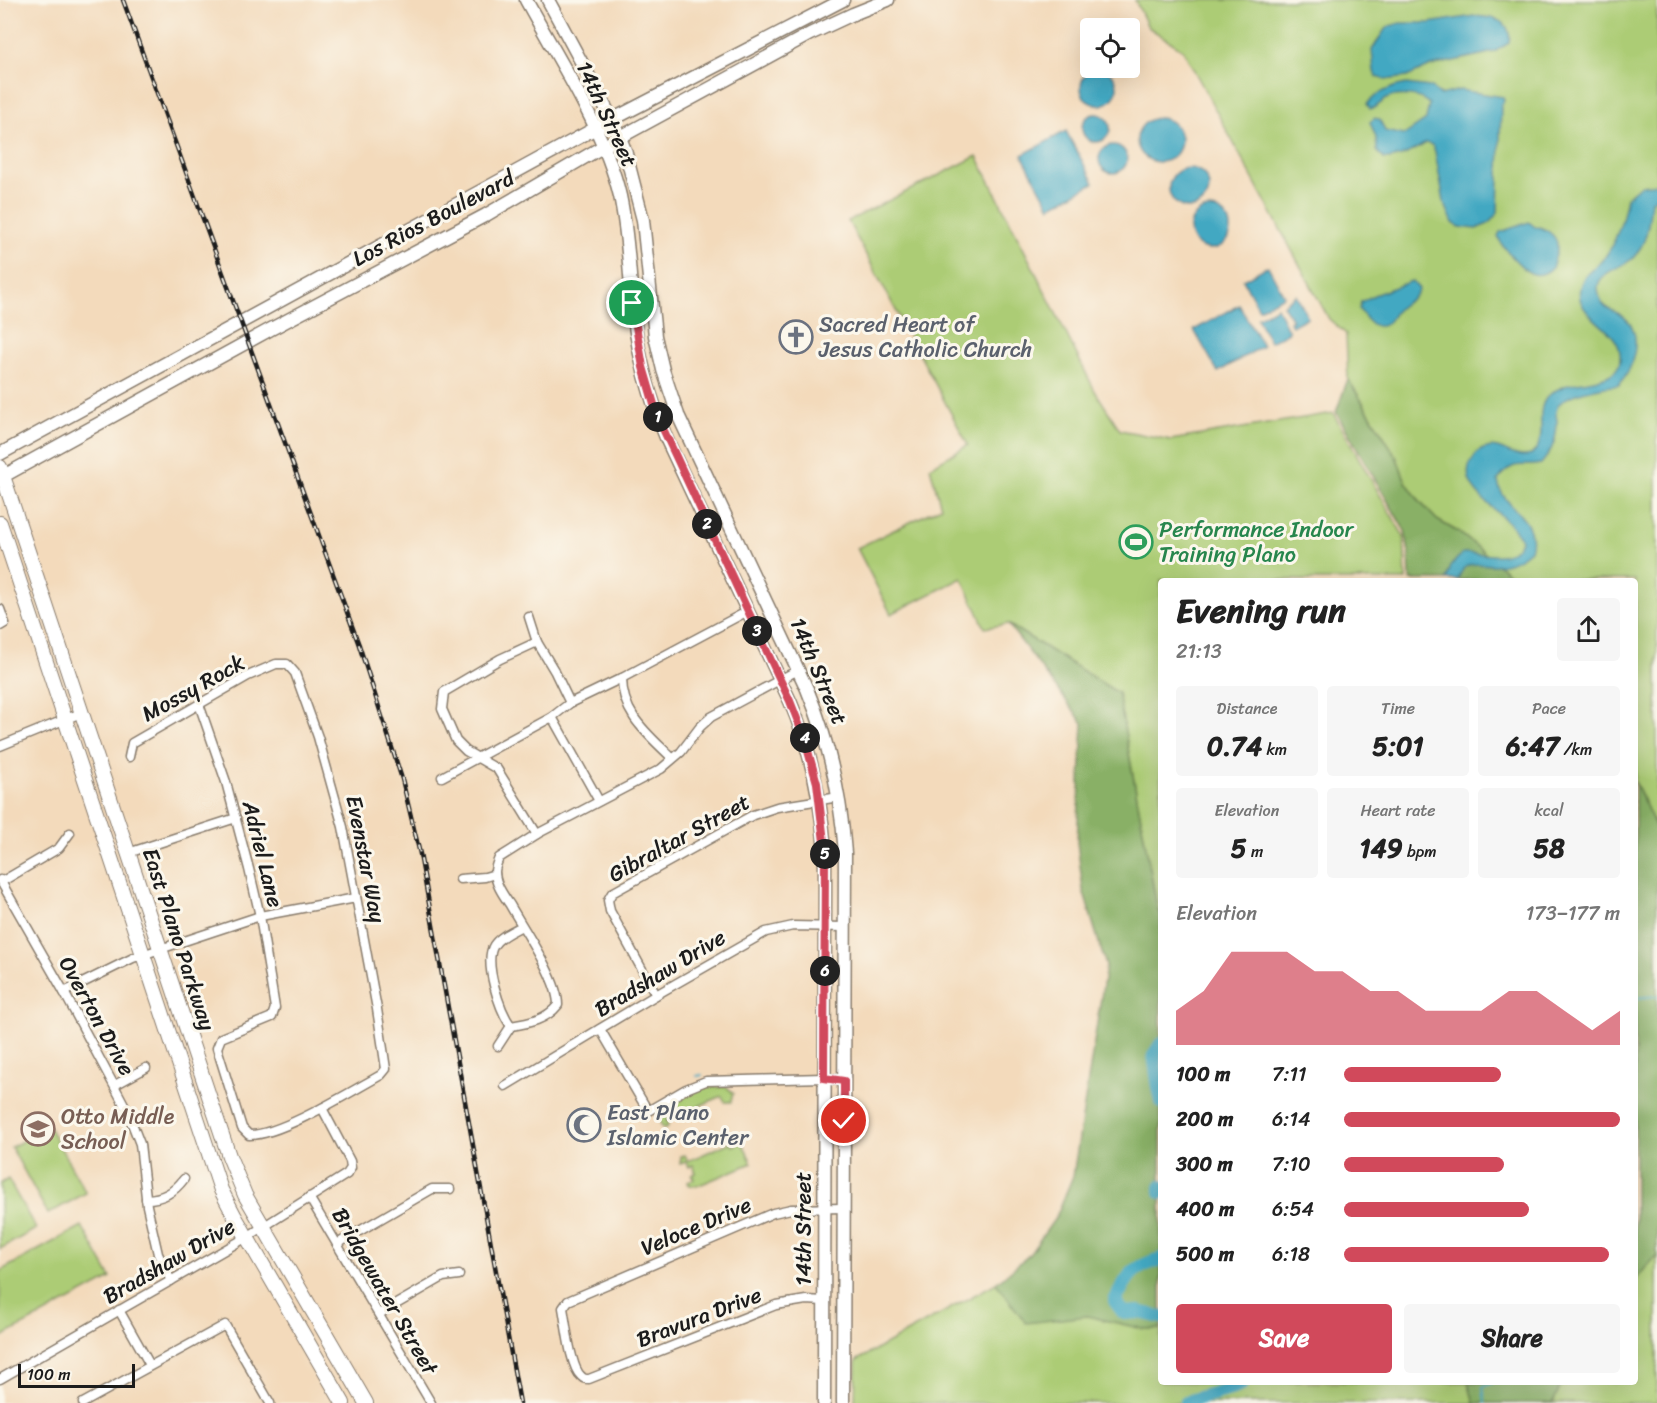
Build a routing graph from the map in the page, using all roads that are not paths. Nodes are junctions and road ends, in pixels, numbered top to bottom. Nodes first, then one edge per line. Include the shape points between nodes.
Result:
1 (526, 0) edge
2 (548, 0) edge
3 (843, 0) edge
4 (888, 0) edge
5 (806, 19) junction
6 (810, 34) junction
7 (726, 60) junction
8 (735, 76) junction
9 (613, 121) junction
10 (596, 128) junction
11 (620, 137) junction
12 (604, 146) junction
13 (460, 203) junction
14 (474, 221) junction
15 (367, 253) junction
16 (378, 272) junction
17 (651, 301) junction
18 (632, 303) junction
19 (125, 385) junction
20 (135, 405) junction
21 (685, 433) junction
22 (667, 440) junction
23 (0, 454) edge
24 (1, 474) edge
25 (727, 521) junction
26 (0, 523) edge
27 (709, 528) junction
28 (40, 590) junction
29 (24, 595) junction
30 (0, 609) edge
31 (748, 611) junction
32 (529, 617) dead end
33 (2, 624) edge
34 (537, 642) junction
35 (288, 664) joint
36 (798, 670) junction
37 (622, 678) junction
38 (780, 679) junction
39 (570, 703) junction
40 (199, 704) junction
41 (81, 713) junction
42 (552, 717) junction
43 (65, 718) junction
44 (0, 746) edge
45 (129, 758) dead end
46 (477, 758) junction
47 (672, 758) junction
48 (442, 777) dead end
49 (839, 797) junction
50 (599, 801) junction
51 (820, 801) junction
52 (236, 818) junction
53 (70, 833) dead end
54 (537, 834) junction
55 (128, 853) junction
56 (495, 874) junction
57 (460, 879) dead end
58 (1, 881) edge
59 (356, 898) junction
60 (260, 916) junction
61 (522, 926) junction
62 (825, 926) junction
63 (844, 927) junction
64 (160, 949) junction
65 (143, 954) junction
66 (64, 992) junction
67 (656, 995) junction
68 (511, 1026) junction
69 (600, 1029) junction
70 (498, 1046) dead end
71 (146, 1068) dead end
72 (824, 1078) junction
73 (844, 1081) junction
74 (115, 1085) junction
75 (505, 1086) dead end
76 (322, 1108) junction
77 (184, 1179) dead end
78 (450, 1189) dead end
79 (309, 1197) junction
80 (146, 1199) junction
81 (825, 1208) junction
82 (844, 1208) junction
83 (263, 1227) junction
84 (247, 1237) junction
85 (337, 1244) junction
86 (459, 1275) dead end
87 (171, 1281) junction
88 (824, 1301) junction
89 (119, 1310) junction
90 (379, 1314) junction
91 (150, 1365) junction
92 (0, 1379) edge
93 (590, 1379) joint
94 (824, 1397) edge
95 (843, 1397) edge
96 (83, 1403) edge
97 (270, 1403) edge
98 (342, 1403) edge
99 (366, 1403) edge
100 (431, 1403) edge

1 - 10 main road, 14th Street
2 - 9 main road, 14th Street
3 - 5 main road, Los Rios Boulevard
4 - 6 main road, Los Rios Boulevard
5 - 6 main road
5 - 7 main road, Los Rios Boulevard
6 - 8 main road, Los Rios Boulevard
7 - 8 main road
7 - 9 main road, Los Rios Boulevard
8 - 11 main road, Los Rios Boulevard
9 - 10 main road, Los Rios Boulevard
9 - 11 main road, 14th Street
10 - 12 main road, 14th Street
10 - 13 main road, Los Rios Boulevard
11 - 12 main road, Los Rios Boulevard
11 - 17 main road, 14th Street via 643,220
12 - 14 main road, Los Rios Boulevard
12 - 18 main road, 14th Street via 623,210
13 - 14 main road
13 - 15 main road, Los Rios Boulevard
14 - 16 main road, Los Rios Boulevard
15 - 16 main road
15 - 19 main road, Los Rios Boulevard
16 - 20 main road, Los Rios Boulevard
17 - 18 main road
17 - 21 main road, 14th Street via 663,370
18 - 22 main road, 14th Street via 645,376
19 - 20 main road
19 - 23 main road, Los Rios Boulevard
20 - 24 main road, Los Rios Boulevard
21 - 22 main road
21 - 25 main road, 14th Street
22 - 27 main road, 14th Street
24 - 28 main road, East Plano Parkway
25 - 27 main road
25 - 36 main road, 14th Street
26 - 29 main road, East Plano Parkway
27 - 31 main road, 14th Street
28 - 29 main road
28 - 41 main road, East Plano Parkway
29 - 43 main road, East Plano Parkway
30 - 33 street
31 - 37 street
31 - 38 main road, 14th Street
32 - 34 street
34 - 39 street
34 - 46 street via 444,692 442,709 453,736
35 - 40 street, Mossy Rock via 276,664 248,676
35 - 59 street, Evenstar Way via 306,700 331,782
36 - 38 street
36 - 49 main road, 14th Street via 822,729
37 - 39 street
37 - 47 street via 622,695 639,724
38 - 47 street via 711,717
38 - 51 main road, 14th Street via 804,737
39 - 42 street
40 - 45 street, Mossy Rock via 132,743
40 - 52 street, Adriel Lane
41 - 43 street
41 - 55 main road, East Plano Parkway
42 - 46 street
42 - 50 street
43 - 44 street
43 - 65 main road, East Plano Parkway
46 - 48 street
46 - 54 street via 497,769
47 - 50 street via 661,769
49 - 51 street, Gibraltar Street
49 - 63 main road, 14th Street via 845,853
50 - 54 street
51 - 62 main road, 14th Street via 825,850
51 - 67 street, Gibraltar Street via 753,815 612,893 608,900 610,911
52 - 55 street
52 - 60 street, Adriel Lane
53 - 58 street via 59,848
54 - 56 street via 499,858
55 - 64 main road, East Plano Parkway
56 - 57 street
56 - 61 street
58 - 66 street, Overton Drive
59 - 60 street
59 - 76 street, Evenstar Way via 386,1069
60 - 64 street
60 - 76 street, Adriel Lane via 275,1008 272,1017 221,1038 217,1048 242,1128 249,1135 257,1135
61 - 68 street via 494,946 491,958 496,995
61 - 68 street via 554,986 558,1005 545,1017
62 - 63 street, Bradshaw Drive
62 - 67 street, Bradshaw Drive via 793,926 766,932
62 - 72 main road, 14th Street
63 - 73 main road, 14th Street
64 - 65 street
64 - 83 main road, East Plano Parkway via 229,1156
65 - 66 street
65 - 84 main road, East Plano Parkway via 218,1181
66 - 74 street, Overton Drive
67 - 69 street, Bradshaw Drive
68 - 70 street
69 - 72 street via 648,1111 706,1081
69 - 75 street, Bradshaw Drive
71 - 74 street
72 - 73 street
72 - 81 main road, 14th Street
73 - 82 main road, 14th Street
74 - 80 street, Overton Drive via 140,1144
76 - 79 street, Bradshaw Drive via 348,1154 351,1168 342,1178
77 - 80 street via 167,1195
78 - 85 street via 432,1189
79 - 83 street, Bradshaw Drive
79 - 85 street, Bridgewater Street
80 - 87 street, Overton Drive via 158,1254
81 - 82 street, Veloce Drive
81 - 88 main road, 14th Street
81 - 93 street, Veloce Drive via 773,1213 568,1301 563,1308 575,1366 579,1375
82 - 95 main road, 14th Street
83 - 84 street, Bradshaw Drive
83 - 99 main road, East Plano Parkway
84 - 87 street, Bradshaw Drive
84 - 98 main road, East Plano Parkway
85 - 90 street, Bridgewater Street
86 - 90 street via 443,1277
87 - 89 street, Bradshaw Drive
88 - 93 street, Bravura Drive via 776,1305
88 - 94 main road, 14th Street
89 - 91 street
89 - 92 street, Bradshaw Drive
90 - 100 street, Bridgewater Street
91 - 96 street
91 - 97 street via 225,1325
94 - 95 main road

